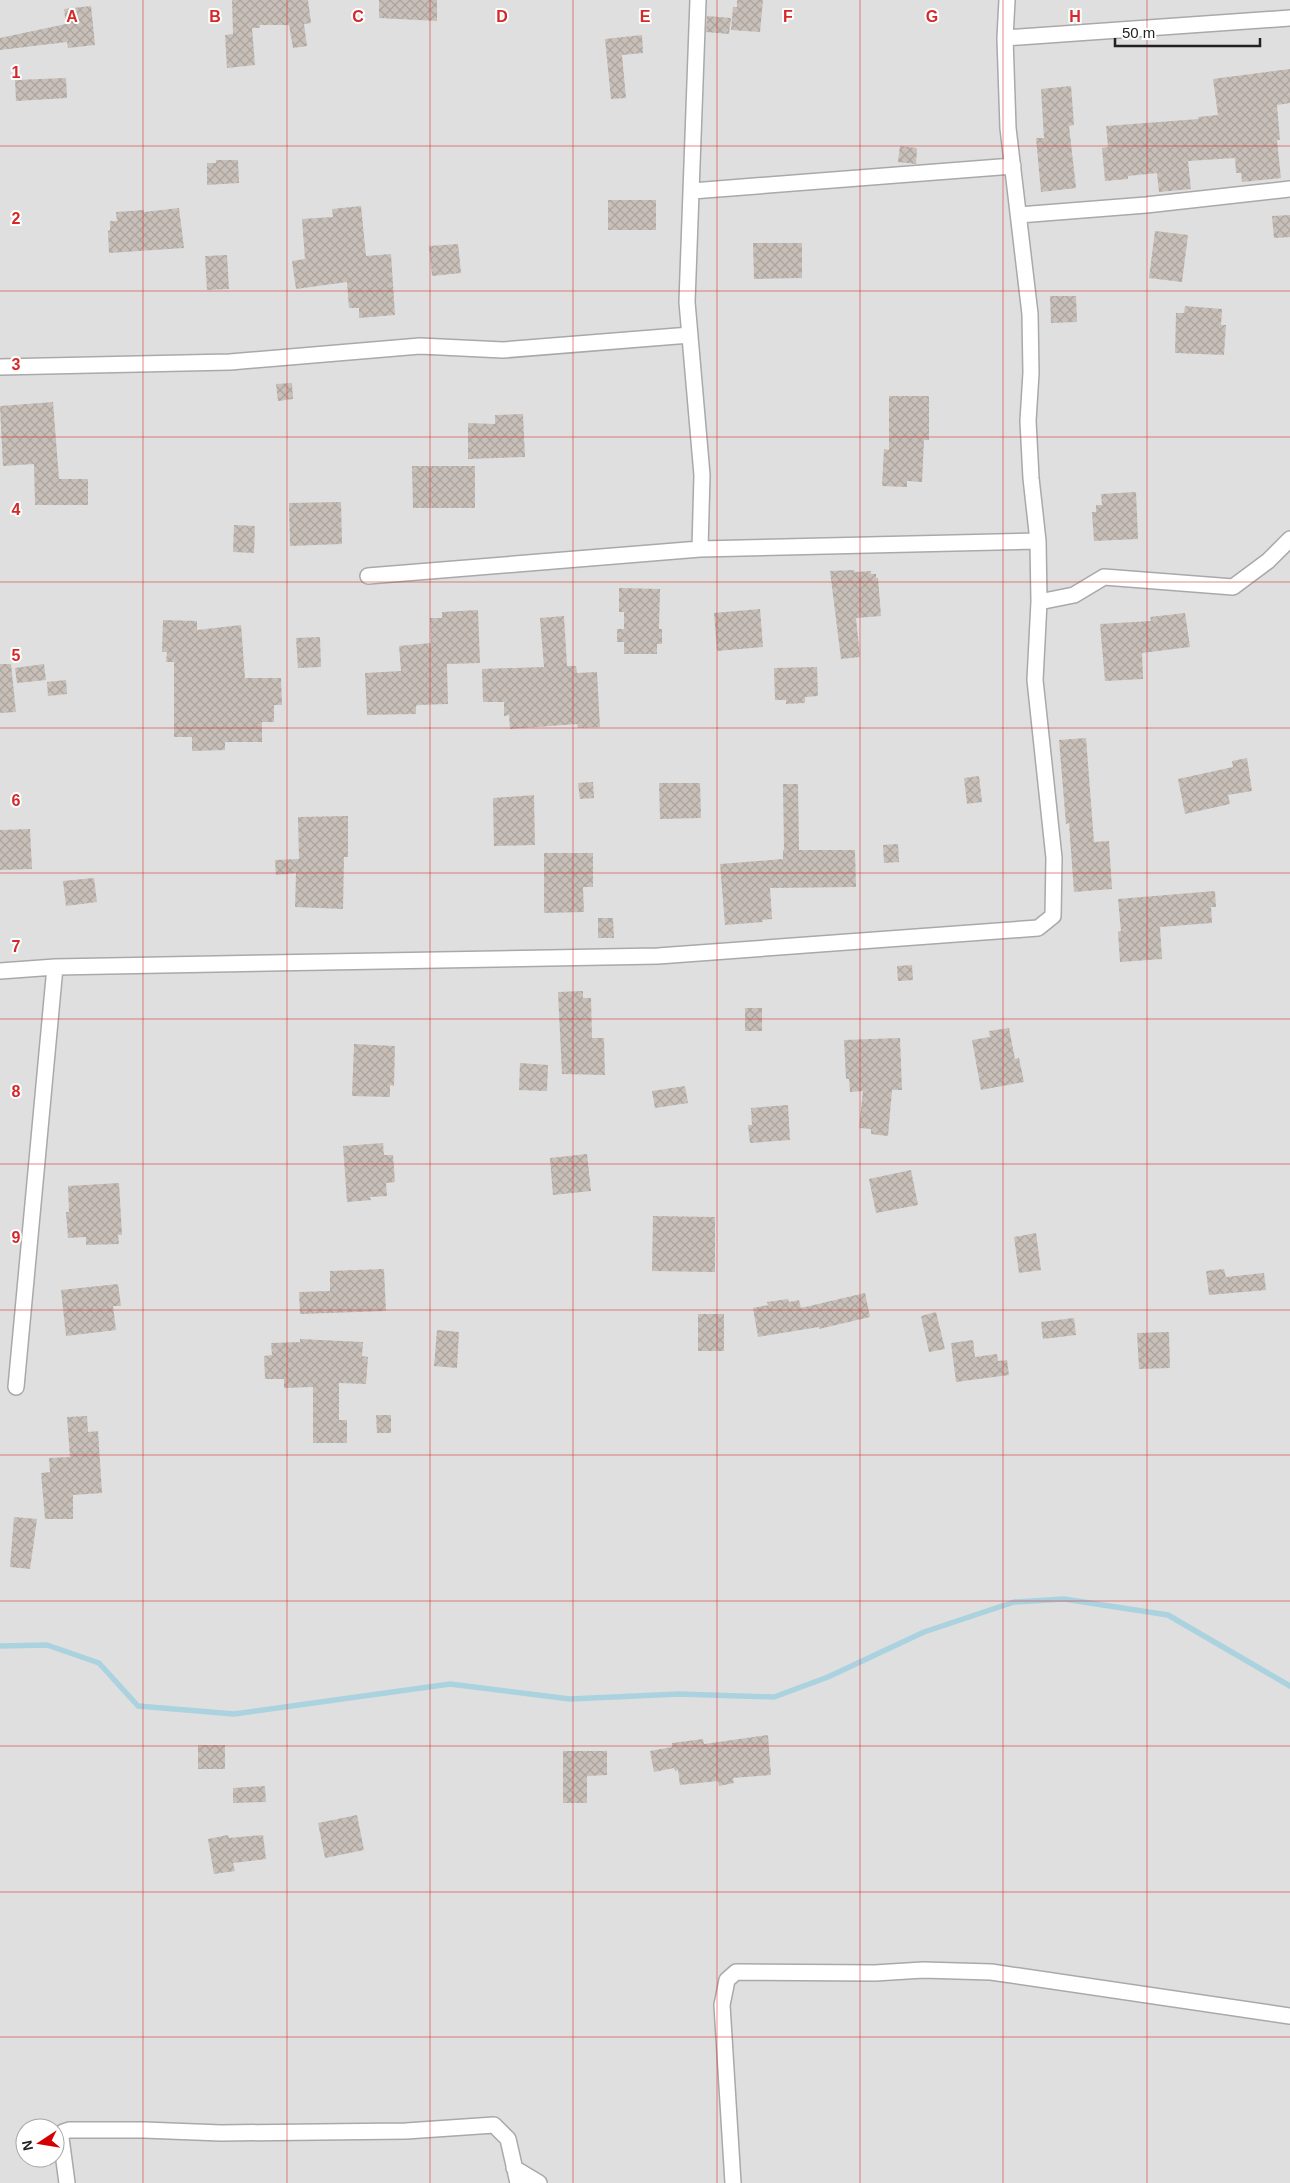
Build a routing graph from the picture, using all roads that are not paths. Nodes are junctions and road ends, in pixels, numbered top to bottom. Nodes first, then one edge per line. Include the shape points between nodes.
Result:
1 (698, 0) edge
2 (1007, 0) edge
3 (1290, 18) edge
4 (1005, 38) junction
5 (1013, 166) junction
6 (1290, 189) edge
7 (692, 191) junction
8 (1019, 214) junction
9 (690, 336) junction
10 (0, 367) edge
11 (1290, 539) edge
12 (1038, 541) junction
13 (700, 549) junction
14 (368, 576) dead end
15 (1039, 602) junction
16 (56, 966) junction
17 (0, 971) edge
18 (16, 1387) dead end
19 (1290, 2016) edge
20 (514, 2168) junction
21 (67, 2183) edge
22 (518, 2183) edge
23 (539, 2183) edge
24 (734, 2183) edge

1 - 7 street
2 - 4 street
3 - 4 street
4 - 5 street via 1008,128
5 - 7 street
5 - 8 street
6 - 8 street via 1146,205
7 - 9 street via 687,302
8 - 12 street via 1030,314 1030,459
9 - 10 street via 503,350 420,346 230,362
9 - 13 street via 702,476
11 - 15 street via 1268,561 1232,587 1104,578 1074,595
12 - 13 street
12 - 15 street
13 - 14 street
15 - 16 street via 1035,680 1054,858 1053,916 1038,928 658,956
16 - 17 street
16 - 18 street
19 - 24 street via 991,1972 736,1972 727,1980 722,2005
20 - 21 street via 508,2139 494,2126 406,2131 221,2133 69,2130 63,2132 61,2138
20 - 22 street
20 - 23 street

